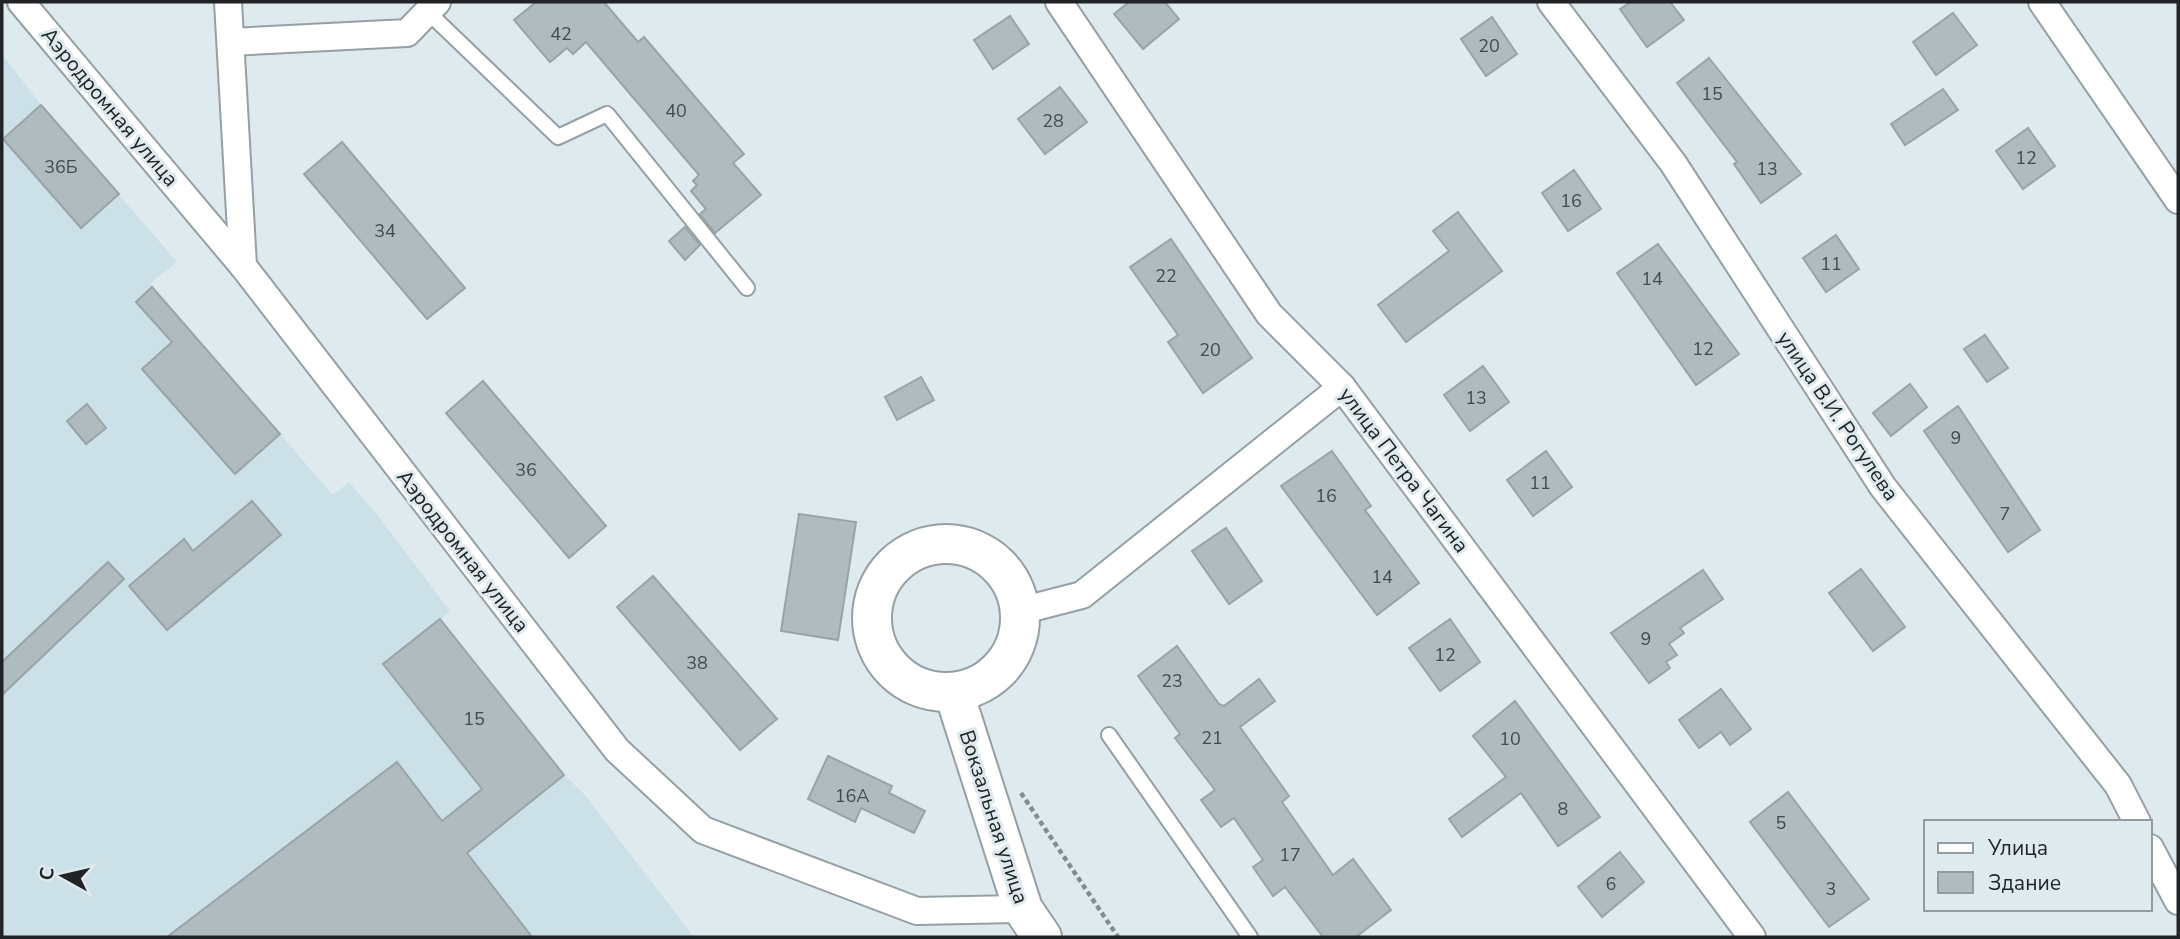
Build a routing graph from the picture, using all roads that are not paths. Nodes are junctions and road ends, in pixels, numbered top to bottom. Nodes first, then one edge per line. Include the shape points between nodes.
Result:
1 (21, 2) edge
2 (228, 2) edge
3 (1059, 2) edge
4 (1551, 2) edge
5 (2042, 2) edge
6 (432, 7) edge
7 (231, 42) junction
8 (2178, 200) edge
9 (243, 266) junction
10 (747, 288) dead end
11 (1342, 387) junction
12 (1020, 611) junction
13 (954, 693) junction
14 (1109, 735) dead end
15 (2136, 820) edge
16 (2152, 852) edge
17 (2178, 901) edge
18 (1033, 923) edge
19 (1250, 937) edge
20 (1752, 937) edge

1 - 9 street, Аэродромная улица
2 - 7 street
3 - 11 street, улица Петра Чагина via 1269,314
4 - 15 street, улица В.И. Рогулева via 1673,163 1883,487 2118,785
5 - 8 street
6 - 7 street via 407,33
6 - 10 lane via 558,137 607,114
7 - 9 street
9 - 18 street, Аэродромная улица via 617,750 703,830 917,911
11 - 12 street via 1082,595
11 - 20 street, улица Петра Чагина
12 - 13 street via 1018,640 1004,666 982,684
12 - 13 street via 1006,575 993,560 968,547 939,544 911,553 888,571 875,597 872,626 880,654 899,676 925,690
13 - 18 street, Вокзальная улица
14 - 19 lane
16 - 17 street

